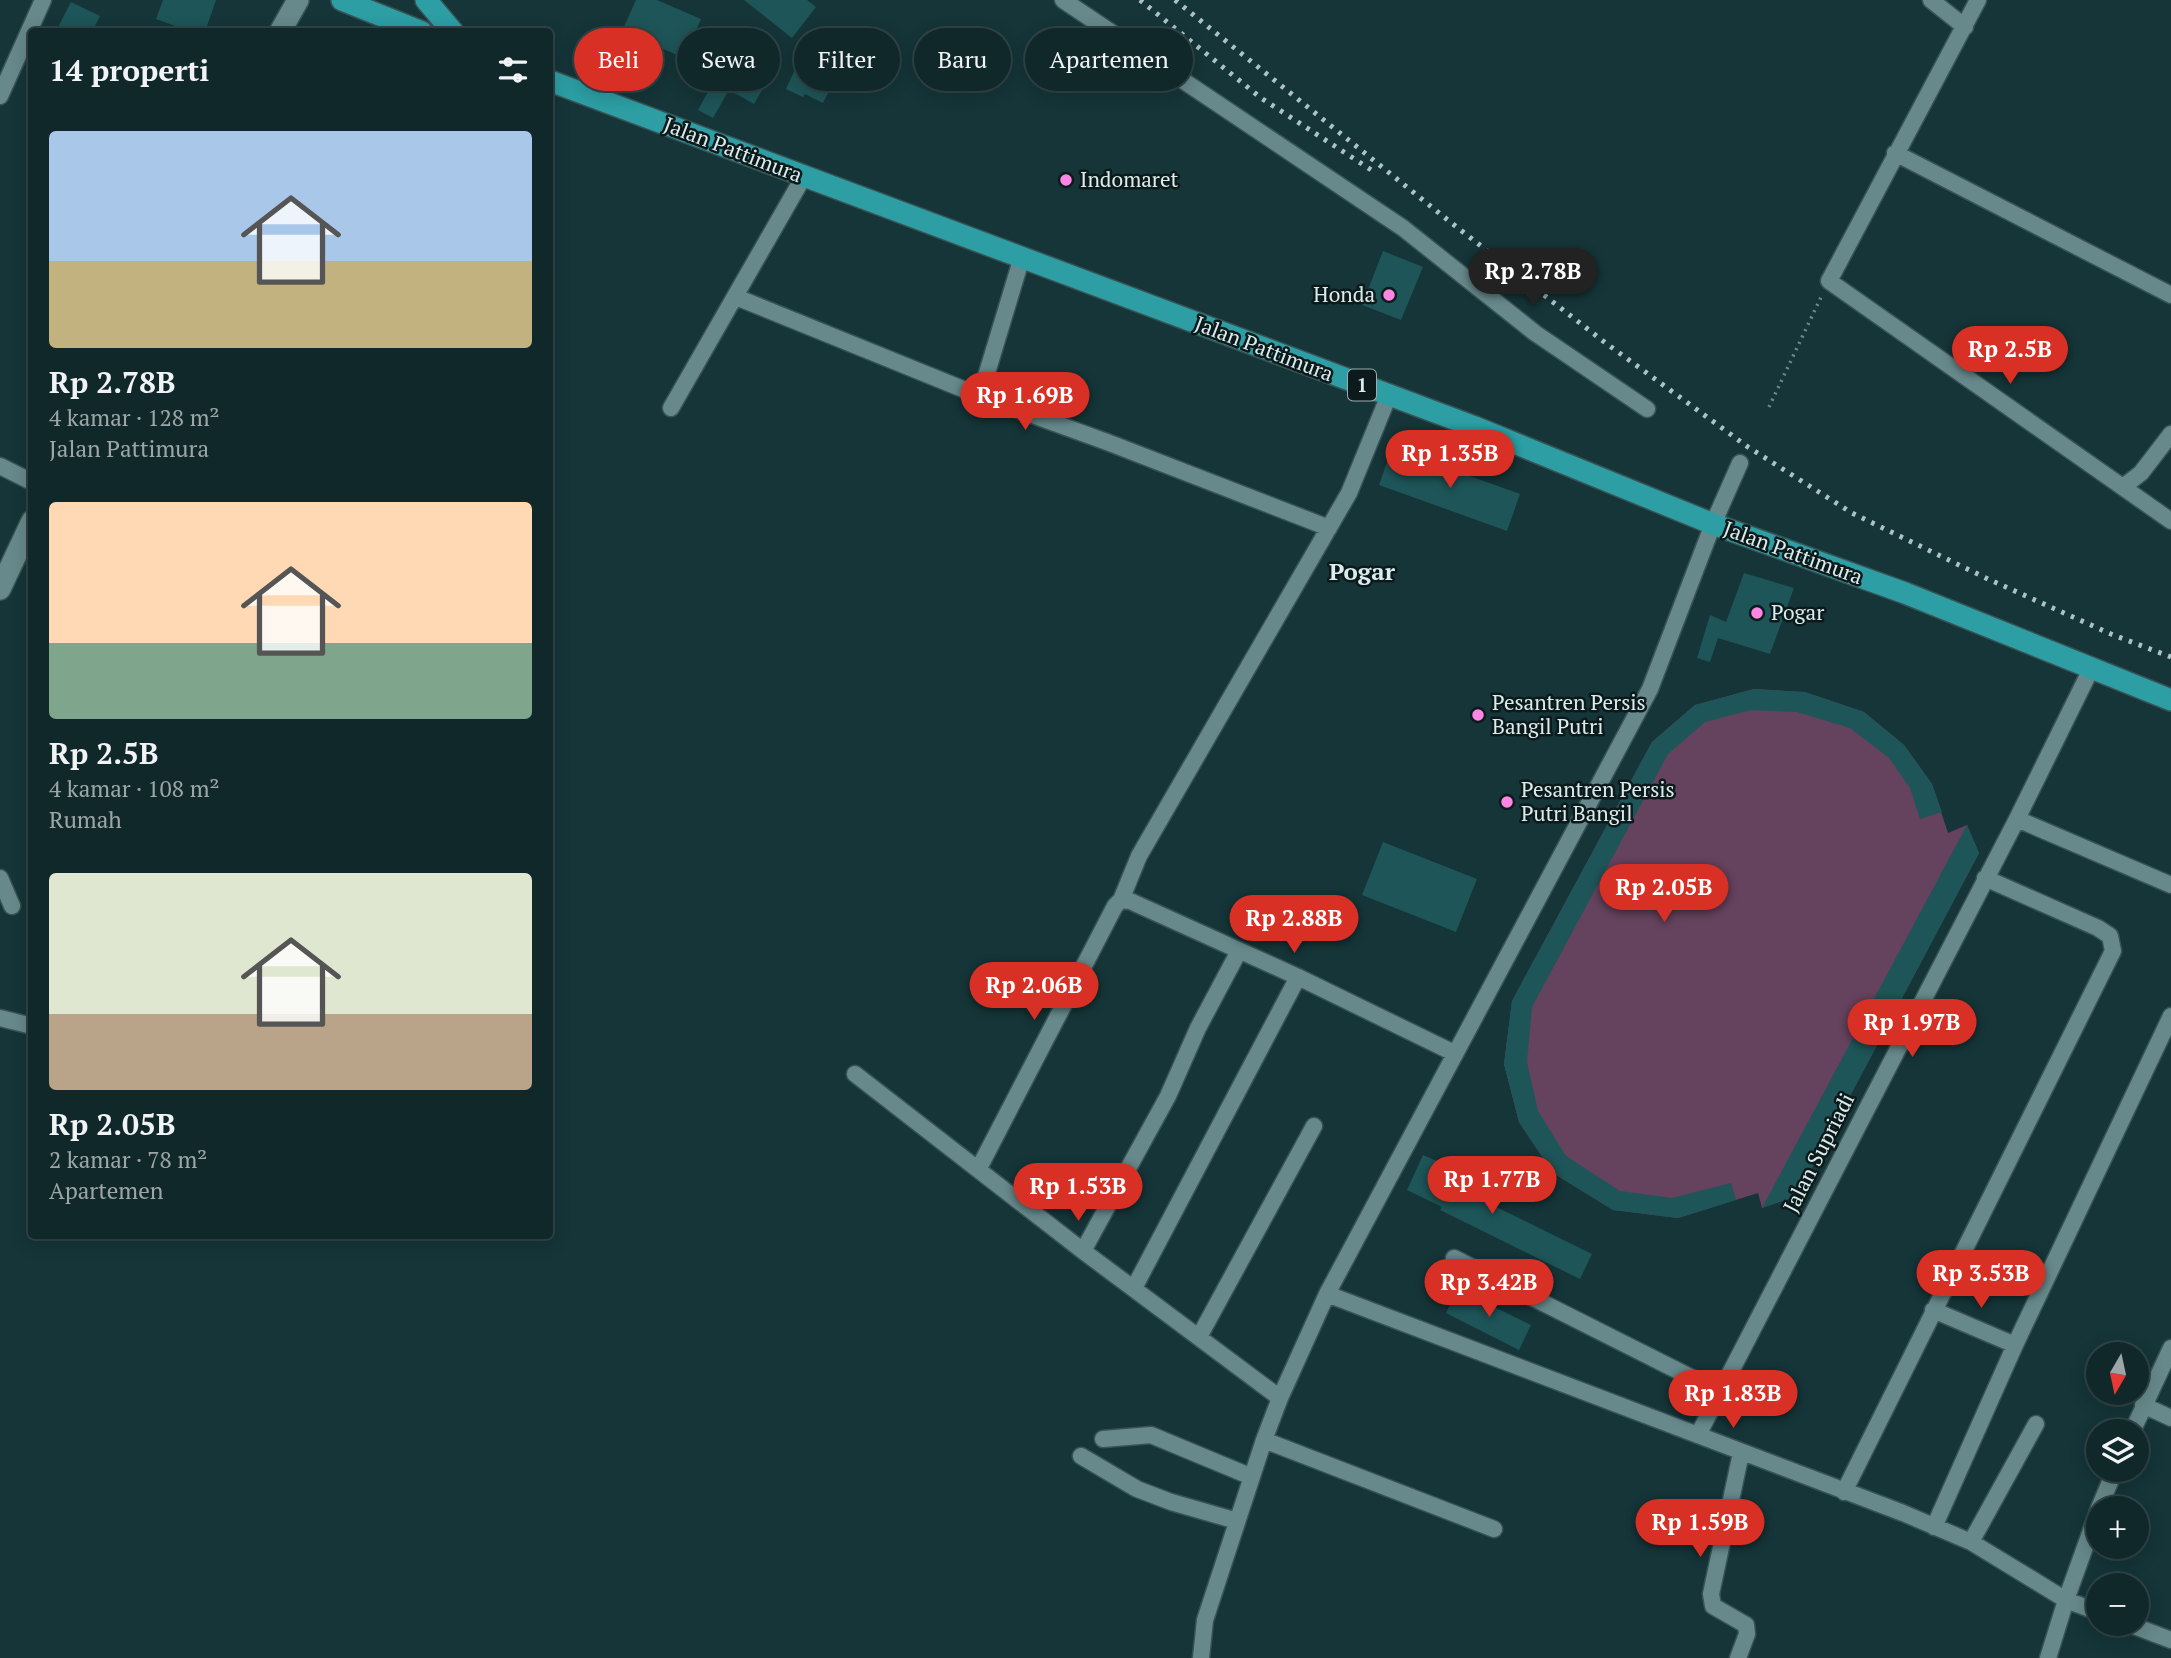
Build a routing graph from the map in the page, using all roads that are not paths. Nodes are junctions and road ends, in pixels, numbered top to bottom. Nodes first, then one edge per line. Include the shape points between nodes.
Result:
1 (43, 0) edge
2 (298, 0) edge
3 (344, 0) edge
4 (426, 0) edge
5 (1063, 0) edge
6 (1931, 0) edge
7 (1978, 0) edge
8 (1965, 27) junction
9 (30, 28) edge
10 (282, 28) edge
11 (412, 28) edge
12 (450, 28) edge
13 (28, 33) edge
14 (553, 82) edge
15 (0, 96) edge
16 (1895, 153) junction
17 (804, 176) junction
18 (1021, 257) junction
19 (2171, 295) edge
20 (736, 297) junction
21 (1389, 395) junction
22 (980, 396) junction
23 (671, 408) dead end
24 (1647, 409) dead end
25 (2171, 434) edge
26 (1740, 463) dead end
27 (0, 466) edge
28 (28, 480) edge
29 (2123, 487) junction
30 (2171, 521) edge
31 (1713, 524) junction
32 (1329, 528) junction
33 (27, 545) edge
34 (0, 589) edge
35 (2092, 667) junction
36 (2171, 700) edge
37 (2017, 819) junction
38 (0, 878) edge
39 (1985, 878) junction
40 (2171, 885) edge
41 (1121, 900) junction
42 (12, 906) dead end
43 (1239, 951) junction
44 (1298, 977) junction
45 (2171, 1016) edge
46 (0, 1018) edge
47 (28, 1025) edge
48 (1454, 1053) junction
49 (855, 1074) dead end
50 (1314, 1126) dead end
51 (979, 1168) junction
52 (1083, 1251) junction
53 (1454, 1258) dead end
54 (1134, 1288) junction
55 (1327, 1294) junction
56 (1933, 1310) junction
57 (1199, 1337) junction
58 (2015, 1345) junction
59 (2171, 1348) edge
60 (1720, 1392) junction
61 (2149, 1393) edge
62 (1280, 1398) junction
63 (2143, 1405) joint
64 (2171, 1418) edge
65 (2137, 1419) edge
66 (2036, 1424) dead end
67 (1698, 1435) junction
68 (1103, 1439) dead end
69 (1264, 1440) junction
70 (1741, 1453) junction
71 (1081, 1456) dead end
72 (1252, 1477) junction
73 (1844, 1492) junction
74 (1237, 1521) junction
75 (1934, 1527) junction
76 (1494, 1530) dead end
77 (1971, 1542) junction
78 (2086, 1545) edge
79 (2066, 1600) junction
80 (2086, 1608) edge
81 (2149, 1632) edge
82 (2171, 1640) edge
83 (1201, 1658) edge
84 (1738, 1658) edge
85 (2048, 1658) edge

1 - 9 street
2 - 10 street
3 - 11 highway
4 - 12 highway
5 - 24 street via 1403,228 1535,333
6 - 8 street
7 - 8 street
8 - 16 street
13 - 15 street
14 - 17 highway, Jalan Pattimura / 1
16 - 19 street
16 - 29 street via 1829,281
17 - 18 highway, Jalan Pattimura / 1
17 - 20 street
18 - 21 highway, Jalan Pattimura / 1
18 - 22 street
20 - 22 street
20 - 23 street
21 - 31 highway, Jalan Pattimura / 1
21 - 32 street via 1349,493
22 - 32 street
25 - 29 street
26 - 31 street
27 - 28 street
29 - 30 street
31 - 35 highway, Jalan Pattimura / 1
31 - 48 street via 1650,689
32 - 41 street via 1139,856
33 - 34 street
35 - 36 highway, Jalan Pattimura / 1
35 - 37 street, Jalan Supriadi
37 - 39 street, Jalan Supriadi
37 - 40 street
38 - 42 street
39 - 56 street via 2098,928 2110,936 2113,951
39 - 60 street, Jalan Supriadi
41 - 43 street
41 - 51 street
43 - 44 street
43 - 52 street via 1168,1096
44 - 48 street
44 - 54 street
45 - 58 street
46 - 47 street
48 - 55 street
49 - 51 street
50 - 57 street
51 - 52 street
52 - 54 street
53 - 60 street
54 - 57 street
55 - 62 street
55 - 67 street
56 - 58 street
56 - 73 street
57 - 62 street
58 - 75 street
59 - 61 street
60 - 67 street, Jalan Supriadi
62 - 69 street
63 - 64 street
63 - 65 street
66 - 77 street
67 - 70 street
68 - 72 street via 1151,1435
69 - 72 street
69 - 76 street
70 - 73 street
70 - 84 street via 1711,1594 1713,1606 1745,1625 1747,1634
71 - 74 street via 1137,1489
72 - 74 street
73 - 75 street
74 - 83 street via 1205,1620
75 - 77 street
77 - 79 street
78 - 79 street
79 - 80 street
79 - 85 street
81 - 82 street

